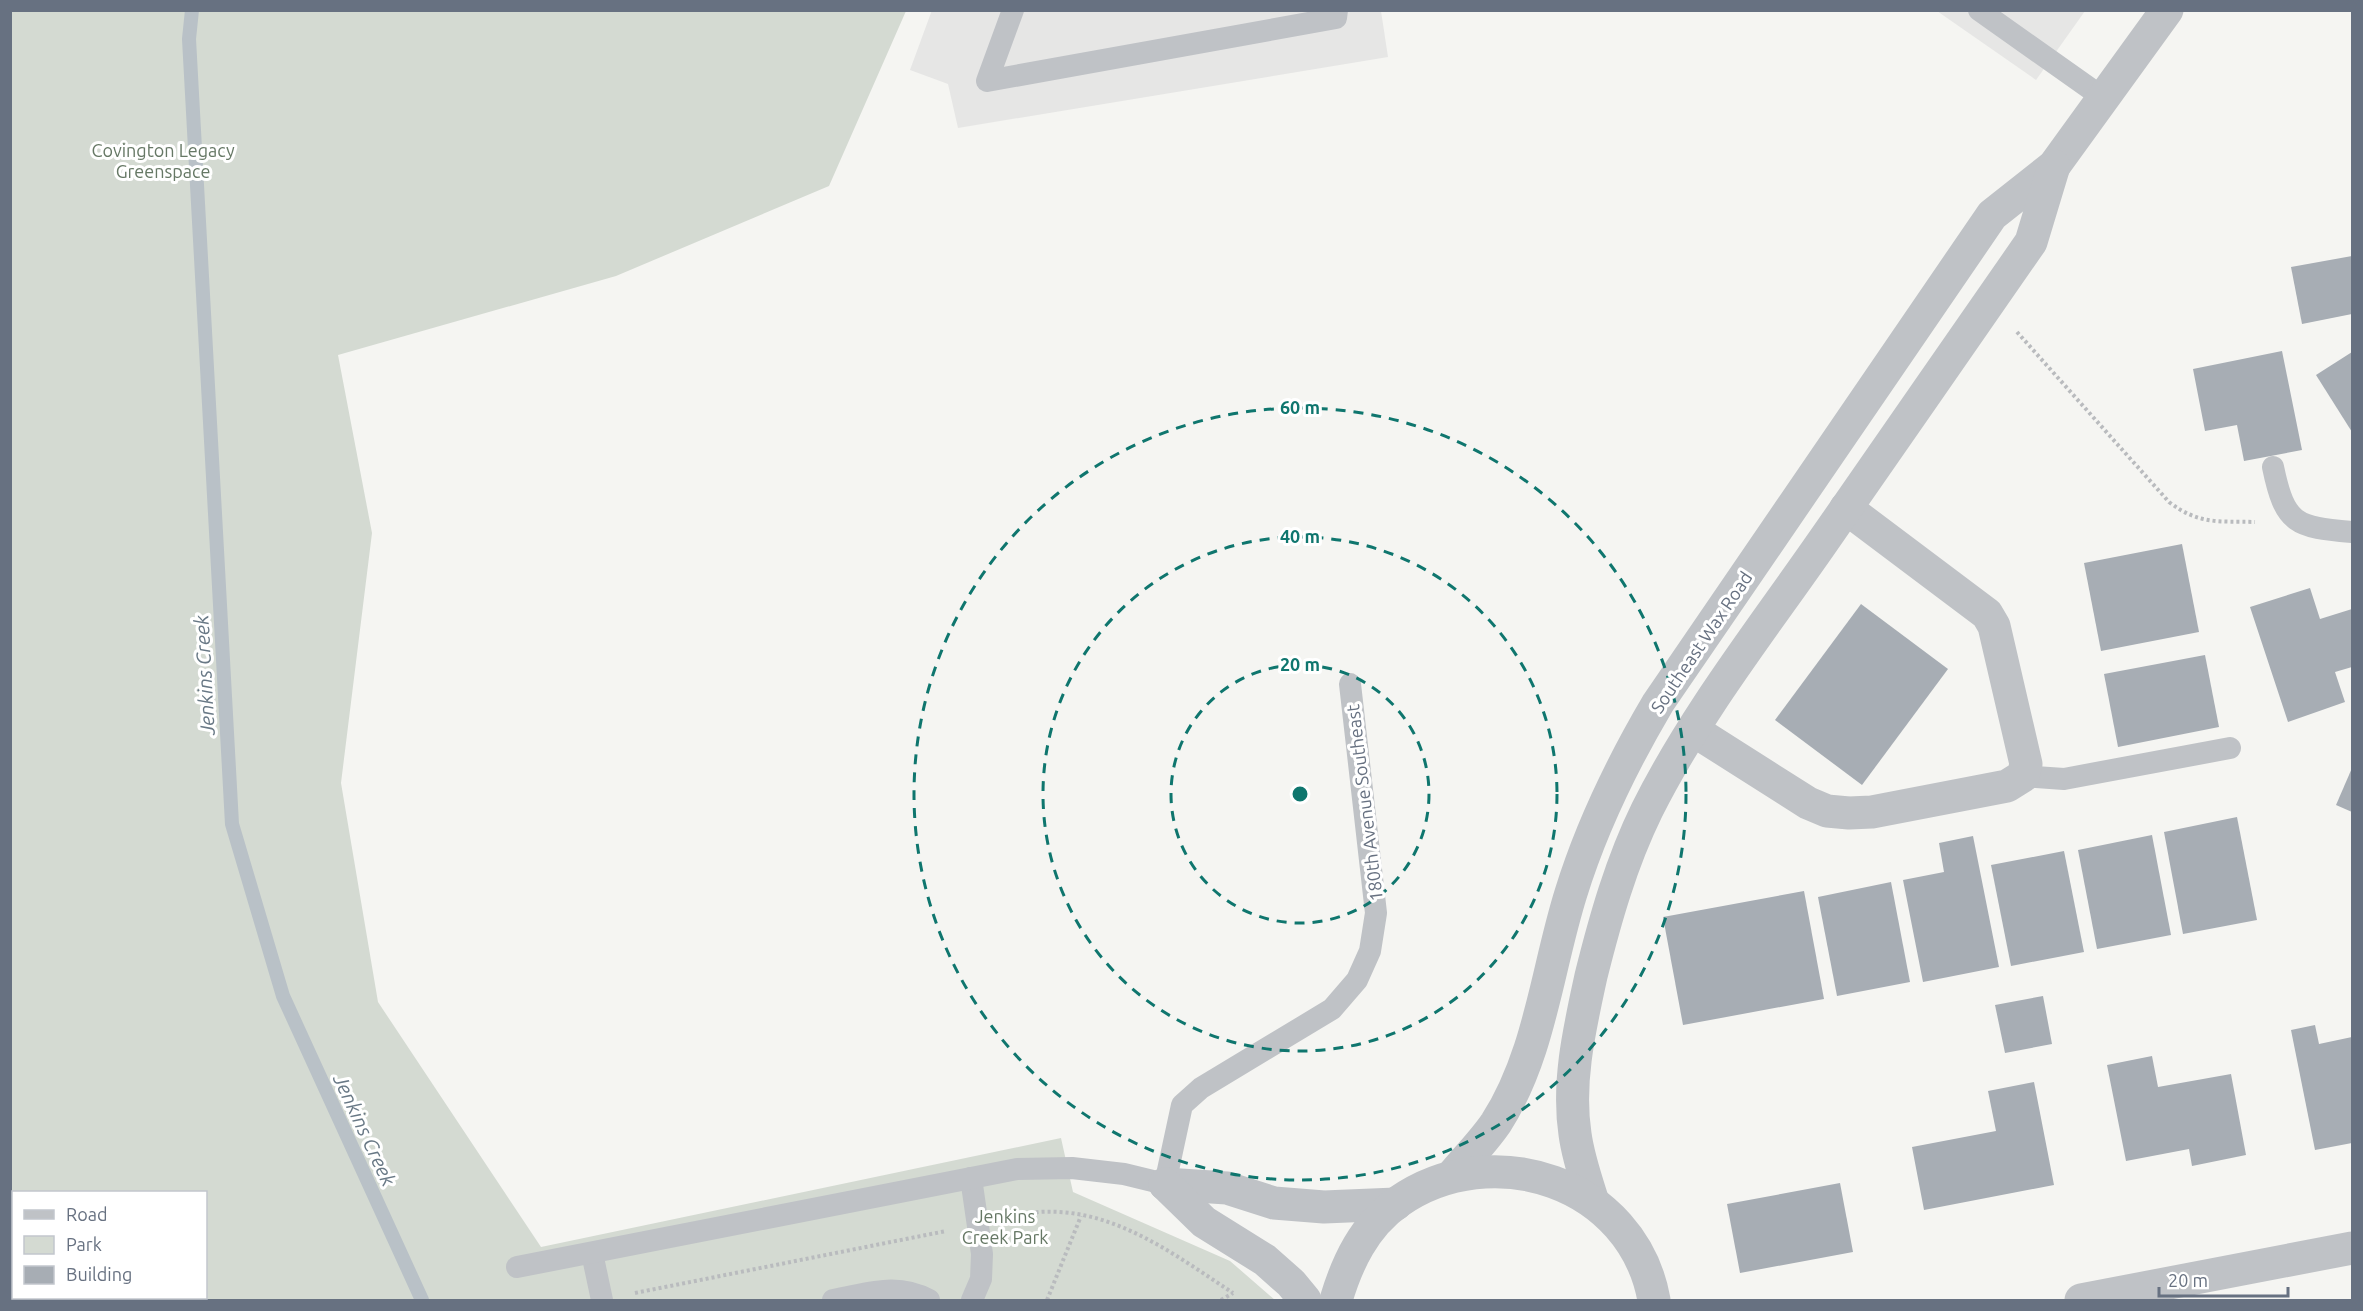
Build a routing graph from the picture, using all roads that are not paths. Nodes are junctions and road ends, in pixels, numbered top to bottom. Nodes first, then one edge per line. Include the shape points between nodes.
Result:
1 (1013, 10) edge
2 (1337, 10) edge
3 (1980, 10) edge
4 (2167, 10) edge
5 (2102, 97) junction
6 (2054, 166) junction
7 (2273, 467) dead end
8 (1846, 508) junction
9 (2352, 532) edge
10 (1350, 684) dead end
11 (1693, 730) junction
12 (2230, 748) dead end
13 (2023, 776) junction
14 (1452, 1176) junction
15 (971, 1178) junction
16 (1165, 1184) junction
17 (1593, 1202) junction
18 (1396, 1204) junction
19 (2352, 1248) edge
20 (592, 1253) junction
21 (517, 1267) dead end
22 (1657, 1297) edge
23 (602, 1300) edge
24 (833, 1300) edge
25 (929, 1300) edge
26 (972, 1300) edge
27 (1305, 1300) edge
28 (1336, 1300) edge
29 (2081, 1300) edge

1 - 2 lane via 987,81 1336,18
3 - 5 lane
4 - 5 street, Southeast Wax Road
5 - 6 street, Southeast Wax Road
6 - 8 street, Southeast Wax Road via 2031,242
6 - 14 street, Southeast Wax Road via 1992,215 1658,703 1630,750 1586,848 1529,1052 1511,1095 1495,1124
7 - 9 lane via 2286,512 2316,529
8 - 11 street, Southeast Wax Road
8 - 13 street via 1987,614 1994,626 2026,764
10 - 16 lane, 180th Avenue Southeast via 1376,913 1370,951 1357,980 1332,1009 1201,1088 1182,1106
11 - 13 street via 1827,811 1872,812 2007,786
11 - 17 street, Southeast Wax Road via 1646,812 1622,870 1600,938 1581,1022 1575,1063 1575,1132
12 - 13 lane via 2064,779
14 - 17 street via 1488,1170 1526,1173 1561,1184
14 - 18 street via 1422,1187
15 - 16 lane via 1017,1169 1072,1168
15 - 20 lane
15 - 26 lane via 981,1254 981,1279
16 - 18 street via 1227,1188 1274,1203 1324,1207
16 - 27 street via 1204,1222 1265,1260
17 - 22 street via 1630,1240
18 - 28 street via 1366,1233 1345,1269
19 - 29 street
20 - 21 lane
20 - 23 lane
24 - 25 lane via 896,1289

